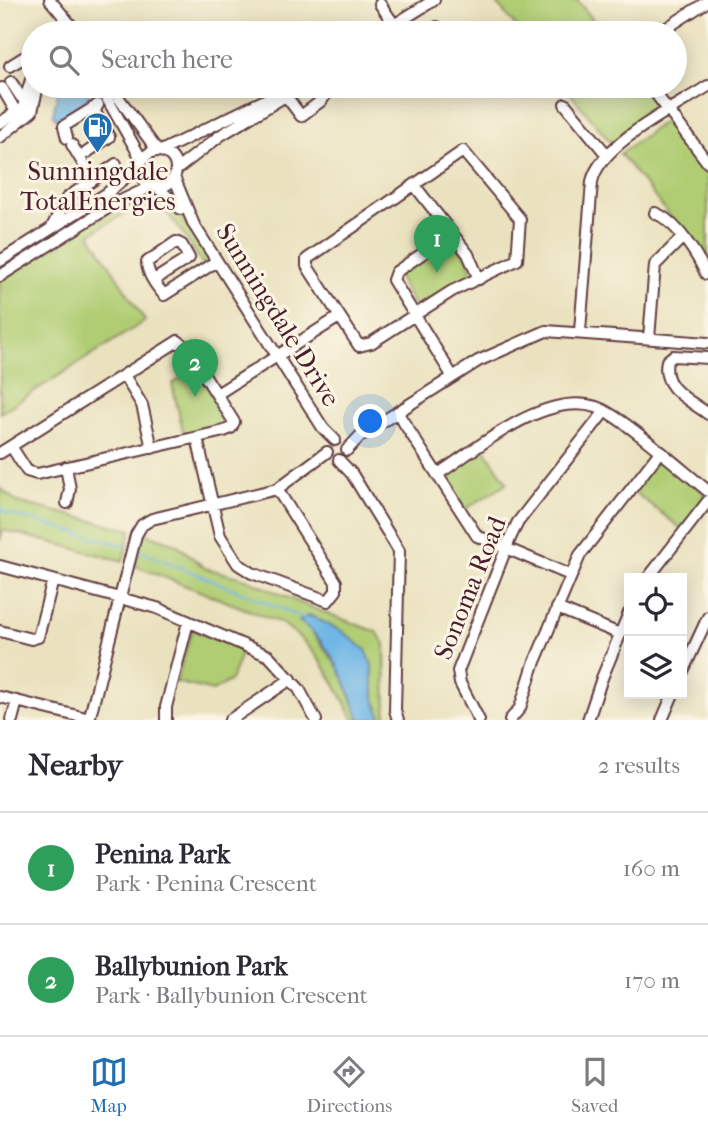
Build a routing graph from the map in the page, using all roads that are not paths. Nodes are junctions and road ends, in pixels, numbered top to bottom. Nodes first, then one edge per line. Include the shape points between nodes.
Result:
1 (50, 0) edge
2 (434, 0) edge
3 (708, 1) edge
4 (380, 4) dead end
5 (63, 21) edge
6 (392, 21) edge
7 (407, 21) edge
8 (677, 21) edge
9 (21, 59) edge
10 (10, 66) dead end
11 (708, 86) edge
12 (21, 97) joint
13 (26, 98) edge
14 (29, 98) edge
15 (35, 98) edge
16 (108, 98) joint
17 (119, 98) edge
18 (270, 98) edge
19 (273, 98) edge
20 (290, 98) edge
21 (323, 98) edge
22 (659, 98) edge
23 (565, 104) dead end
24 (97, 105) junction
25 (15, 110) junction
26 (669, 111) junction
27 (3, 124) edge
28 (159, 151) junction
29 (86, 153) dead end
30 (607, 155) junction
31 (141, 162) junction
32 (708, 163) edge
33 (116, 164) dead end
34 (175, 173) junction
35 (88, 183) junction
36 (415, 186) junction
37 (155, 187) junction
38 (655, 213) dead end
39 (82, 224) junction
40 (194, 225) junction
41 (51, 229) junction
42 (452, 233) junction
43 (682, 238) junction
44 (217, 261) junction
45 (0, 264) edge
46 (706, 274) edge
47 (0, 276) edge
48 (479, 279) junction
49 (154, 280) dead end
50 (414, 315) junction
51 (339, 317) junction
52 (580, 331) junction
53 (649, 338) junction
54 (708, 343) edge
55 (277, 356) junction
56 (708, 358) edge
57 (124, 375) junction
58 (453, 377) junction
59 (217, 394) junction
60 (605, 411) junction
61 (397, 412) junction
62 (708, 414) edge
63 (197, 438) junction
64 (11, 446) junction
65 (152, 448) junction
66 (337, 450) junction
67 (0, 453) edge
68 (659, 453) junction
69 (66, 467) junction
70 (438, 474) junction
71 (278, 489) junction
72 (708, 491) edge
73 (708, 501) edge
74 (67, 502) dead end
75 (212, 504) junction
76 (507, 549) junction
77 (0, 566) edge
78 (652, 573) edge
79 (570, 575) junction
80 (53, 580) junction
81 (120, 599) junction
82 (557, 608) junction
83 (708, 617) edge
84 (188, 622) junction
85 (624, 625) edge
86 (0, 631) edge
87 (620, 634) junction
88 (687, 662) edge
89 (291, 679) junction
90 (0, 697) edge
91 (671, 699) edge
92 (17, 701) junction
93 (12, 720) edge
94 (90, 720) edge
95 (166, 720) edge
96 (230, 720) edge
97 (316, 720) edge
98 (398, 720) edge
99 (479, 720) edge
100 (510, 720) edge
101 (588, 720) edge
102 (663, 720) edge

1 - 5 street
2 - 7 street
3 - 8 street
4 - 6 street
9 - 10 street
11 - 26 street
12 - 25 street
12 - 25 street via 6,85
13 - 27 street via 23,107
14 - 27 street via 26,108
15 - 27 street via 32,111
16 - 24 street
16 - 31 street
17 - 28 street
18 - 28 street
19 - 34 street
20 - 21 street via 301,116
22 - 26 street
23 - 30 street
24 - 29 street via 95,112 109,137
24 - 35 street via 64,126 90,175
25 - 27 street via 6,112
26 - 30 street
26 - 32 street
28 - 31 street
28 - 34 street via 172,156
30 - 52 street via 598,164 592,183
31 - 37 street via 141,177
31 - 41 street via 113,189
33 - 35 street
34 - 37 street via 166,185
34 - 40 street, Sunningdale Drive
35 - 41 street via 66,199
36 - 42 street
36 - 48 street via 463,151 518,217 517,260
36 - 51 street via 307,259
37 - 39 street via 126,197
37 - 40 street, Sunningdale Drive
38 - 43 street via 666,218
39 - 45 street
39 - 47 street
40 - 44 street, Sunningdale Drive
41 - 45 street
42 - 48 street
42 - 50 street via 394,275 394,284
43 - 46 street
43 - 53 street via 655,265
44 - 49 street via 167,295
44 - 55 street, Sunningdale Drive
48 - 50 street
50 - 51 street via 362,347
50 - 58 street
51 - 55 street
52 - 53 street
52 - 58 street via 546,331 491,354
53 - 54 street
55 - 59 street
55 - 66 street, Sunningdale Drive
56 - 62 street via 673,356 667,361 665,375
57 - 59 street via 180,341
57 - 64 street
57 - 65 street via 142,405
58 - 61 street
59 - 63 street via 234,425
60 - 68 street
60 - 70 street via 581,405 555,406 517,423
60 - 76 street, Sonoma Road via 518,522
61 - 66 street
61 - 70 street
63 - 65 street
63 - 75 street
64 - 67 street
64 - 69 street via 32,474
65 - 69 street
66 - 71 street
66 - 98 street via 399,551
68 - 72 street
68 - 79 street via 582,551
69 - 74 street
70 - 76 street via 475,534
71 - 75 street
71 - 75 street via 336,582 337,591 328,601 243,569 220,536
73 - 78 street
75 - 81 street via 150,519 139,527
76 - 79 street
76 - 99 street, Sonoma Road via 458,671
77 - 80 street
79 - 82 street
80 - 81 street
80 - 86 street via 38,637
81 - 84 street
81 - 94 street
82 - 87 street
82 - 100 street via 520,708
83 - 88 street
84 - 89 street via 269,656
84 - 95 street
85 - 87 street
87 - 101 street
89 - 96 street
89 - 97 street
90 - 92 street
91 - 102 street
92 - 93 street
92 - 94 street

